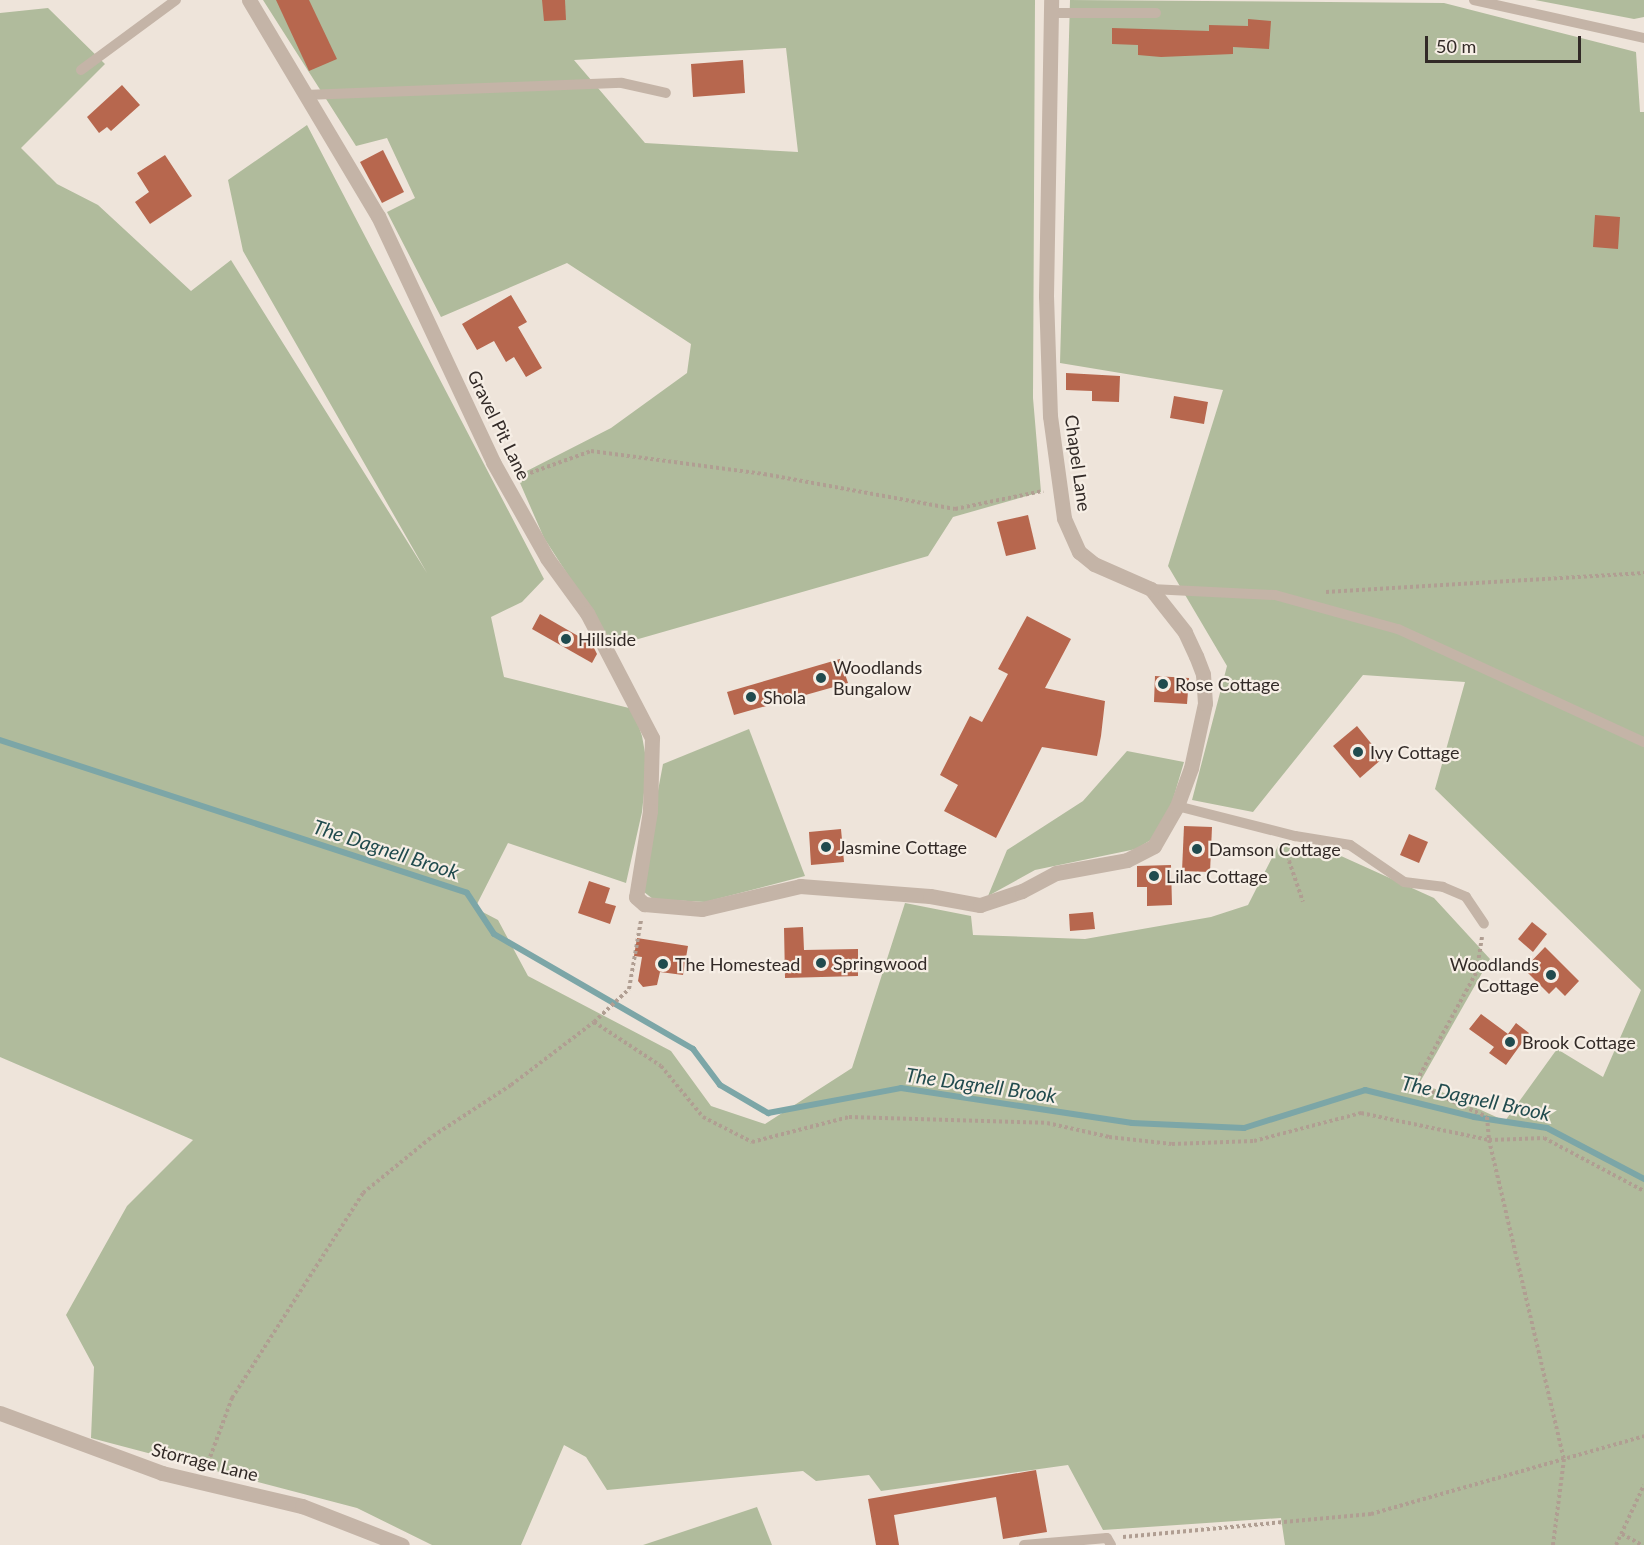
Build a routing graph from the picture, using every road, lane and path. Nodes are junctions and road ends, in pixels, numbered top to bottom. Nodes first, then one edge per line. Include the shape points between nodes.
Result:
1 (176, 0) edge
2 (249, 0) edge
3 (1474, 0) edge
4 (1051, 7) edge
5 (1156, 13) dead end
6 (1644, 38) edge
7 (81, 70) dead end
8 (666, 93) dead end
9 (305, 95) junction
10 (504, 482) junction
11 (1060, 487) junction
12 (1644, 573) edge
13 (1151, 589) junction
14 (1322, 592) dead end
15 (1644, 742) edge
16 (1177, 806) junction
17 (1295, 836) junction
18 (1303, 902) dead end
19 (644, 904) junction
20 (1484, 924) joint
21 (594, 1022) junction
22 (1489, 1140) junction
23 (1644, 1191) edge
24 (0, 1413) edge
25 (1644, 1436) edge
26 (1564, 1459) junction
27 (200, 1482) junction
28 (1644, 1485) edge
29 (1622, 1534) junction
30 (1109, 1541) edge
31 (402, 1545) edge
32 (1024, 1545) edge
33 (1553, 1545) edge
34 (1616, 1545) edge
35 (1642, 1545) edge

1 - 7 lane
2 - 9 street, Gravel Pit Lane
3 - 6 lane
4 - 5 lane
4 - 11 street, Chapel Lane via 1046,296 1050,416
8 - 9 lane via 622,83
9 - 10 street, Gravel Pit Lane via 378,216
10 - 11 path via 591,451 764,474 955,509
10 - 19 street, Gravel Pit Lane via 547,558 587,614 652,738 650,812 636,880 636,897
11 - 13 street, Chapel Lane via 1064,518 1079,552 1094,564
12 - 14 path
13 - 15 lane via 1275,595 1398,629
13 - 16 street, Chapel Lane via 1185,632 1203,674 1205,689 1197,748
16 - 17 lane
16 - 19 street, Chapel Lane via 1154,846 1127,860 1056,873 1022,891 980,905 930,896 800,886 702,909
17 - 18 path via 1289,861
17 - 20 lane via 1350,845 1404,882 1443,887 1466,897
19 - 21 path via 630,989
20 - 22 path via 1476,973 1415,1084 1487,1117
21 - 22 path via 661,1066 703,1117 752,1142 849,1117 1047,1123 1109,1137 1172,1144 1254,1141 1361,1113
21 - 27 path via 511,1085 433,1136 363,1193 232,1398
22 - 23 path via 1544,1138
22 - 26 path
24 - 27 street, Storrage Lane via 86,1448
25 - 26 path
26 - 30 path via 1371,1514
26 - 33 path
27 - 31 street, Storrage Lane via 302,1506
28 - 29 path
29 - 34 path
29 - 35 path
30 - 32 lane

